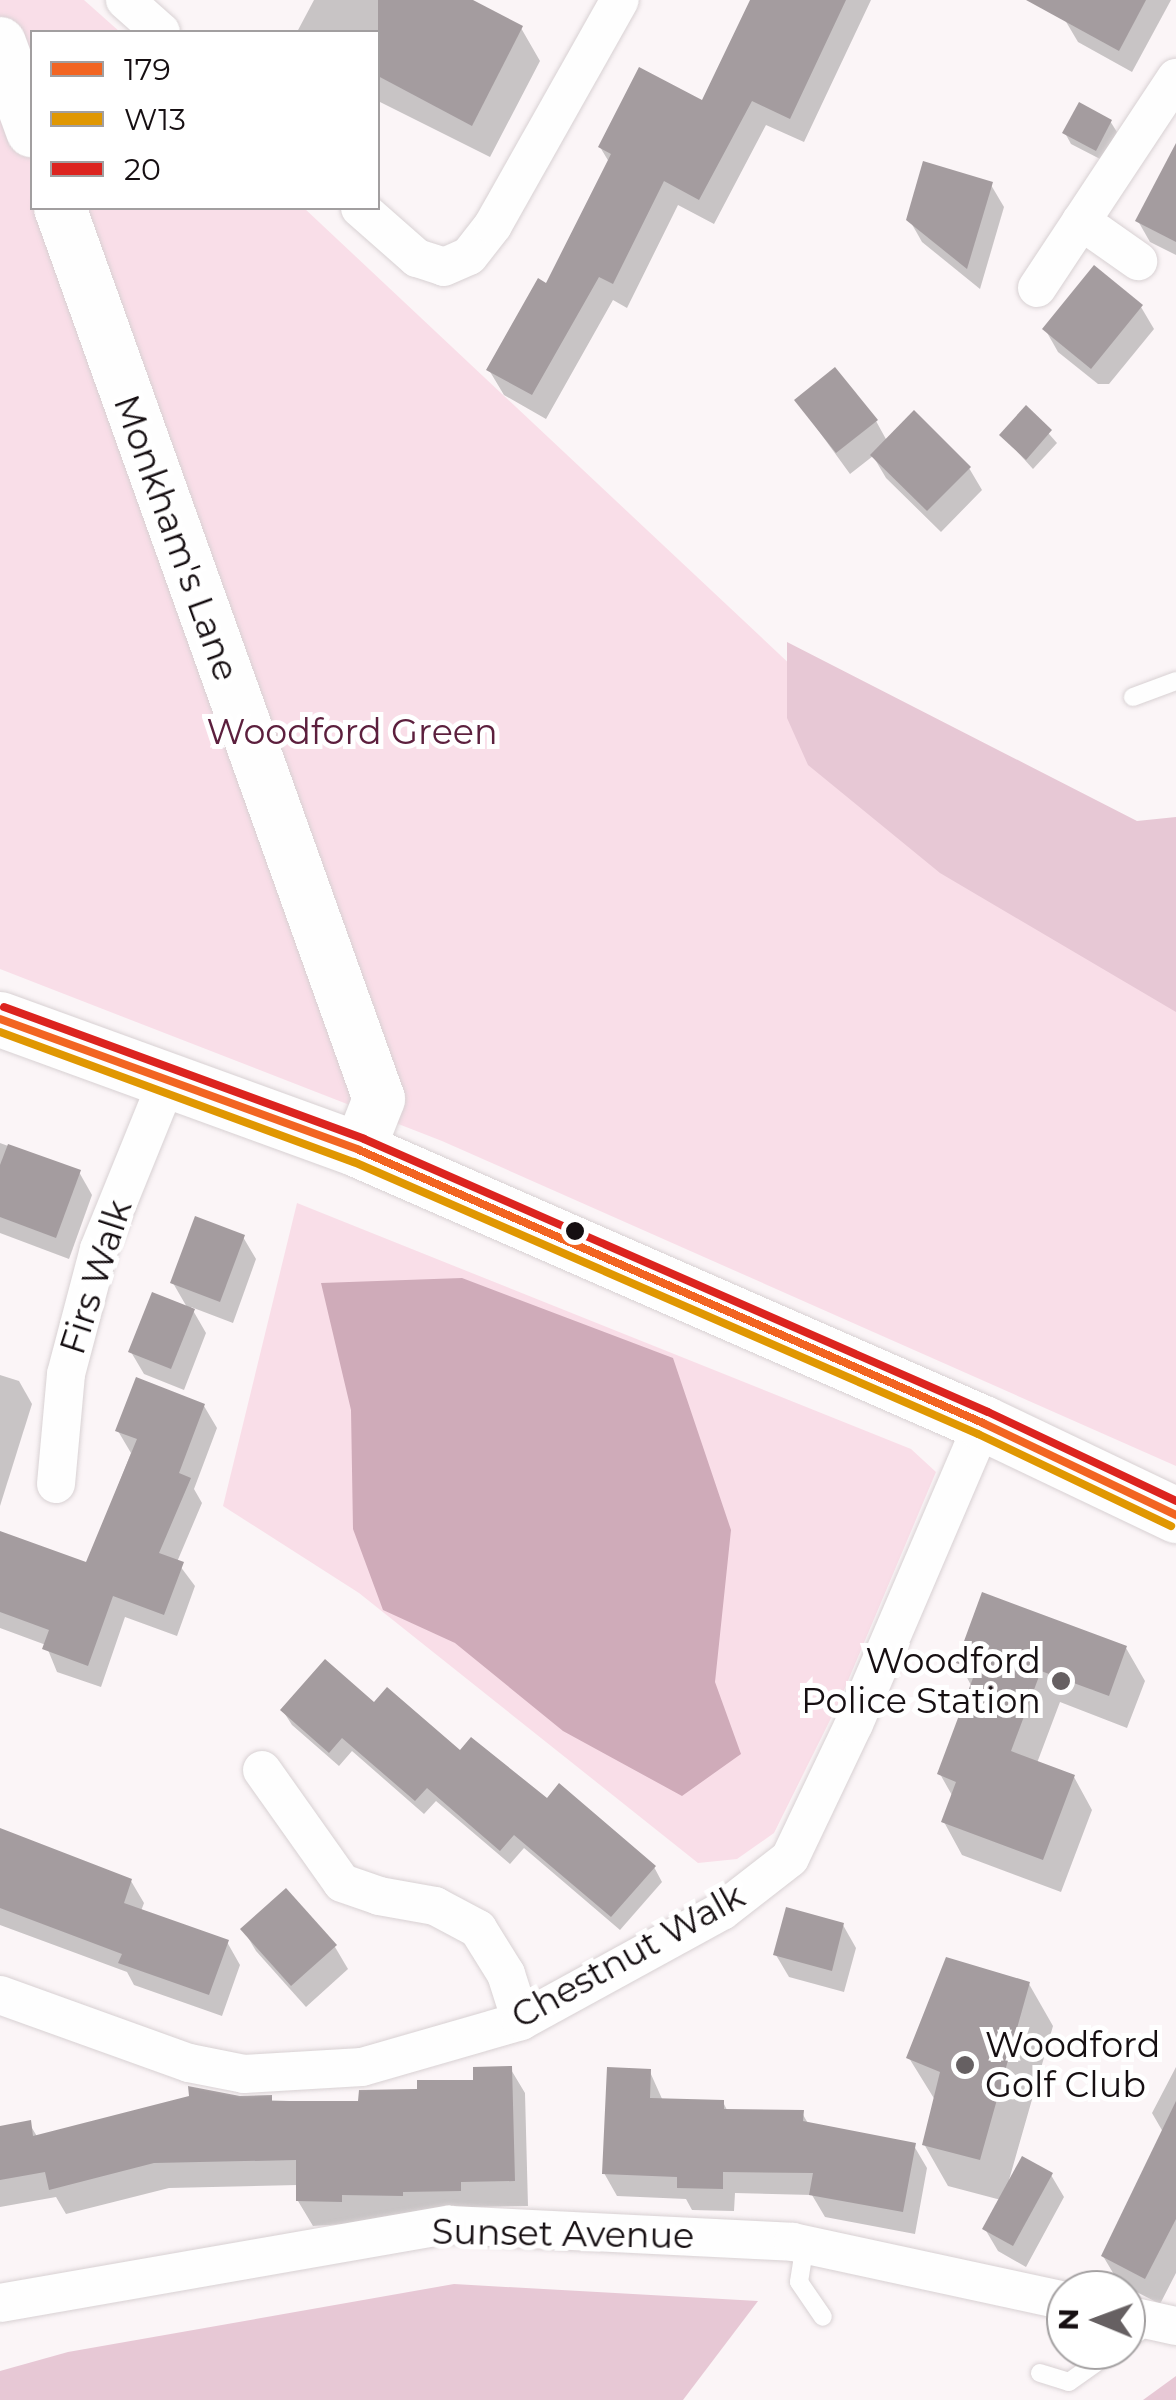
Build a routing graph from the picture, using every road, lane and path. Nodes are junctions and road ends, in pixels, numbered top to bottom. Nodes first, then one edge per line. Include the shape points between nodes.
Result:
1 (125, 0) edge
2 (620, 0) edge
3 (158, 30) edge
4 (0, 43) edge
5 (1176, 78) edge
6 (30, 126) edge
7 (61, 210) edge
8 (362, 210) edge
9 (1081, 222) junction
10 (1138, 261) dead end
11 (1036, 288) dead end
12 (1176, 681) edge
13 (1133, 697) dead end
14 (0, 1019) edge
15 (168, 1078) junction
16 (359, 1150) junction
17 (983, 1424) junction
18 (56, 1484) dead end
19 (1176, 1515) edge
20 (262, 1770) dead end
21 (0, 1995) edge
22 (521, 2021) junction
23 (805, 2244) junction
24 (1046, 2297) edge
25 (0, 2303) edge
26 (823, 2317) dead end
27 (1086, 2370) edge
28 (1040, 2374) dead end

1 - 3 street
2 - 8 street via 493,226 469,256 444,266 417,258
4 - 6 street
5 - 9 street
7 - 16 street, Monkham's Lane via 379,1099
9 - 10 street
9 - 11 street
12 - 13 lane
14 - 15 main road
15 - 16 main road
15 - 18 street, Firs Walk via 94,1267 66,1374
16 - 17 main road
17 - 19 main road
17 - 22 street, Chestnut Walk via 790,1858 722,1912
20 - 22 street via 342,1883 435,1906 478,1929 506,1974
21 - 22 street, Chestnut Walk via 190,2063 244,2074 362,2067
23 - 24 street, Sunset Avenue
23 - 25 street, Sunset Avenue via 449,2224
23 - 26 lane via 799,2282
27 - 28 lane via 1069,2382

